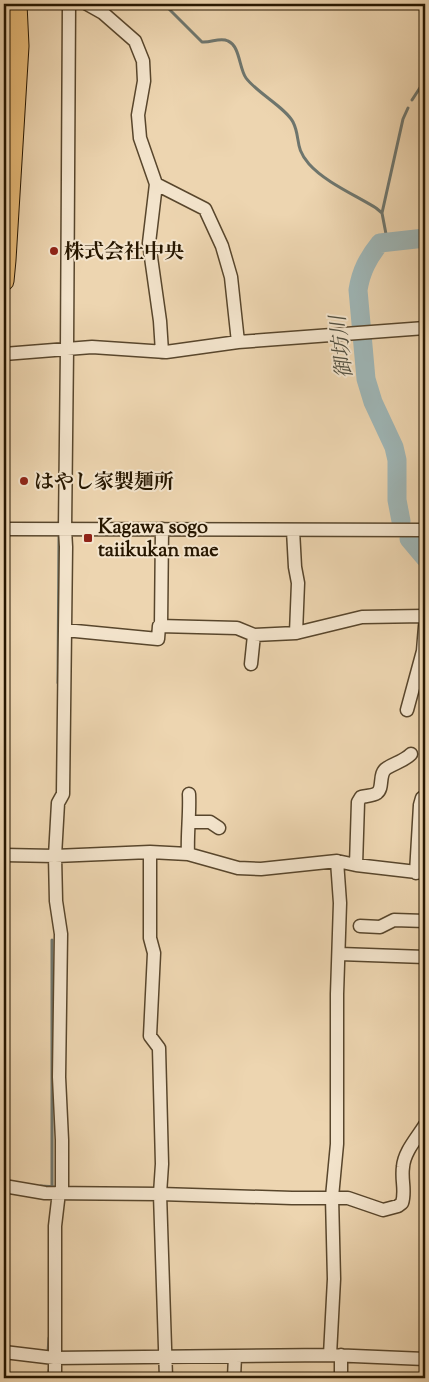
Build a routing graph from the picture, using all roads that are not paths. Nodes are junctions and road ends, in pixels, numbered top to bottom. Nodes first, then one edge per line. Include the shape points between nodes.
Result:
1 (17, 4) edge
2 (69, 4) edge
3 (86, 4) edge
4 (156, 184) junction
5 (4, 281) edge
6 (425, 328) edge
7 (238, 342) junction
8 (68, 349) junction
9 (162, 352) junction
10 (4, 354) edge
11 (4, 529) edge
12 (65, 529) junction
13 (162, 529) junction
14 (293, 530) junction
15 (425, 530) edge
16 (425, 616) edge
17 (161, 626) junction
18 (425, 626) edge
19 (65, 630) junction
20 (296, 633) junction
21 (254, 635) junction
22 (251, 664) dead end
23 (407, 710) dead end
24 (411, 754) dead end
25 (189, 794) dead end
26 (425, 796) edge
27 (190, 822) junction
28 (219, 828) dead end
29 (150, 852) junction
30 (188, 854) junction
31 (4, 855) edge
32 (55, 856) junction
33 (337, 861) junction
34 (356, 865) junction
35 (421, 873) edge
36 (425, 921) edge
37 (360, 926) dead end
38 (340, 954) junction
39 (425, 957) edge
40 (425, 1125) edge
41 (4, 1186) edge
42 (61, 1192) junction
43 (160, 1194) junction
44 (332, 1197) junction
45 (4, 1352) edge
46 (335, 1355) junction
47 (166, 1356) junction
48 (235, 1356) junction
49 (54, 1358) junction
50 (425, 1360) edge
51 (55, 1378) edge
52 (166, 1378) edge
53 (234, 1378) edge
54 (341, 1378) edge

1 - 5 highway via 19,46
2 - 8 street
3 - 4 street via 103,12 138,48 143,61 144,81 138,114 140,138
4 - 7 street via 205,209 231,276
4 - 9 street via 149,243
6 - 7 street
7 - 9 street
8 - 9 street via 92,347
8 - 10 street
8 - 12 street
11 - 12 street
12 - 13 street
12 - 19 street
13 - 14 street
13 - 17 street
14 - 15 street
14 - 20 street via 298,583
16 - 20 street via 362,617
17 - 19 street via 158,639
17 - 21 street via 237,628
18 - 23 street via 423,651
19 - 32 street via 63,794 58,804
20 - 21 street
21 - 22 street
24 - 34 street via 385,769 376,794 361,797 358,802
25 - 27 street
26 - 35 street via 420,805
27 - 28 street via 210,822
27 - 30 street
29 - 30 street
29 - 32 street
29 - 43 street via 150,938 154,953 150,1036 159,1048
30 - 33 street via 238,868
31 - 32 street
32 - 42 street via 61,934
33 - 34 street
33 - 38 street
34 - 35 street
36 - 37 street via 394,920 380,927
38 - 39 street
38 - 44 street via 337,1144
40 - 44 street via 405,1158 402,1203 383,1210 348,1198
41 - 42 street via 45,1193
42 - 43 street
42 - 49 street via 55,1226
43 - 44 street
43 - 47 street
44 - 46 street
45 - 49 street
46 - 48 street
46 - 50 street
46 - 54 street
47 - 48 street
47 - 49 street
47 - 52 street
48 - 53 street
49 - 51 street

